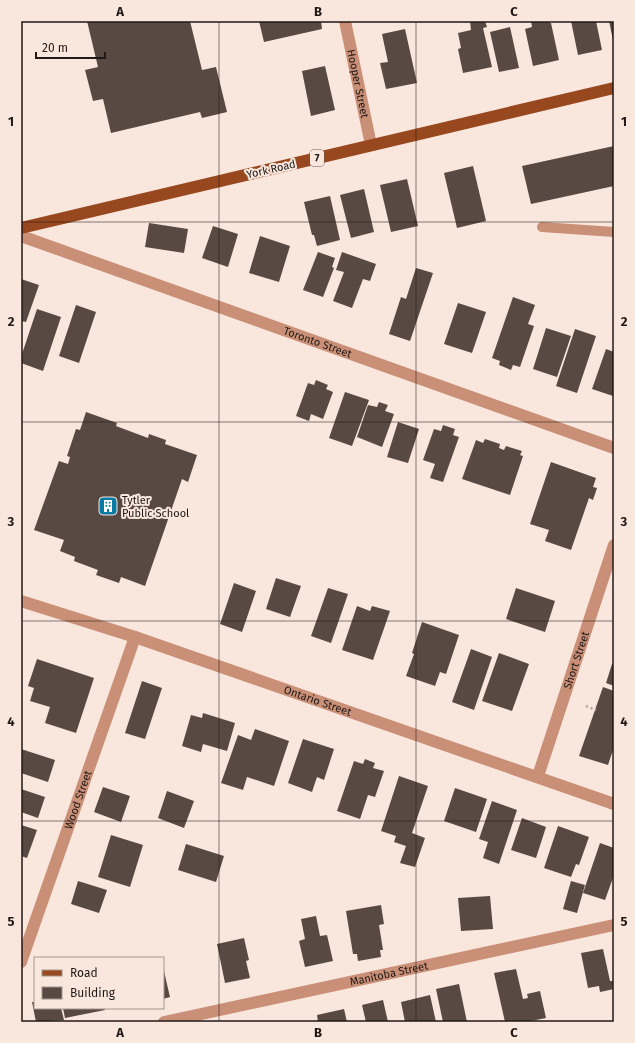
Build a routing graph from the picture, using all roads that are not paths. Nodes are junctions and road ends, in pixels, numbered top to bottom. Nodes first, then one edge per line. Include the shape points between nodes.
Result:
1 (345, 21) edge
2 (614, 88) edge
3 (371, 145) junction
4 (542, 227) dead end
5 (21, 228) edge
6 (614, 232) edge
7 (21, 236) edge
8 (614, 448) edge
9 (614, 545) edge
10 (21, 601) edge
11 (135, 637) junction
12 (538, 776) junction
13 (614, 804) edge
14 (614, 925) edge
15 (21, 962) edge
16 (164, 1022) edge

1 - 3 street, Hooper Street
2 - 3 main road, York Road / 7
3 - 5 main road, York Road / 7
4 - 6 lane
7 - 8 street, Toronto Street
9 - 12 street, Short Street
10 - 11 street, Ontario Street
11 - 12 street, Ontario Street
11 - 15 street, Wood Street
12 - 13 street, Ontario Street
14 - 16 street, Manitoba Street

